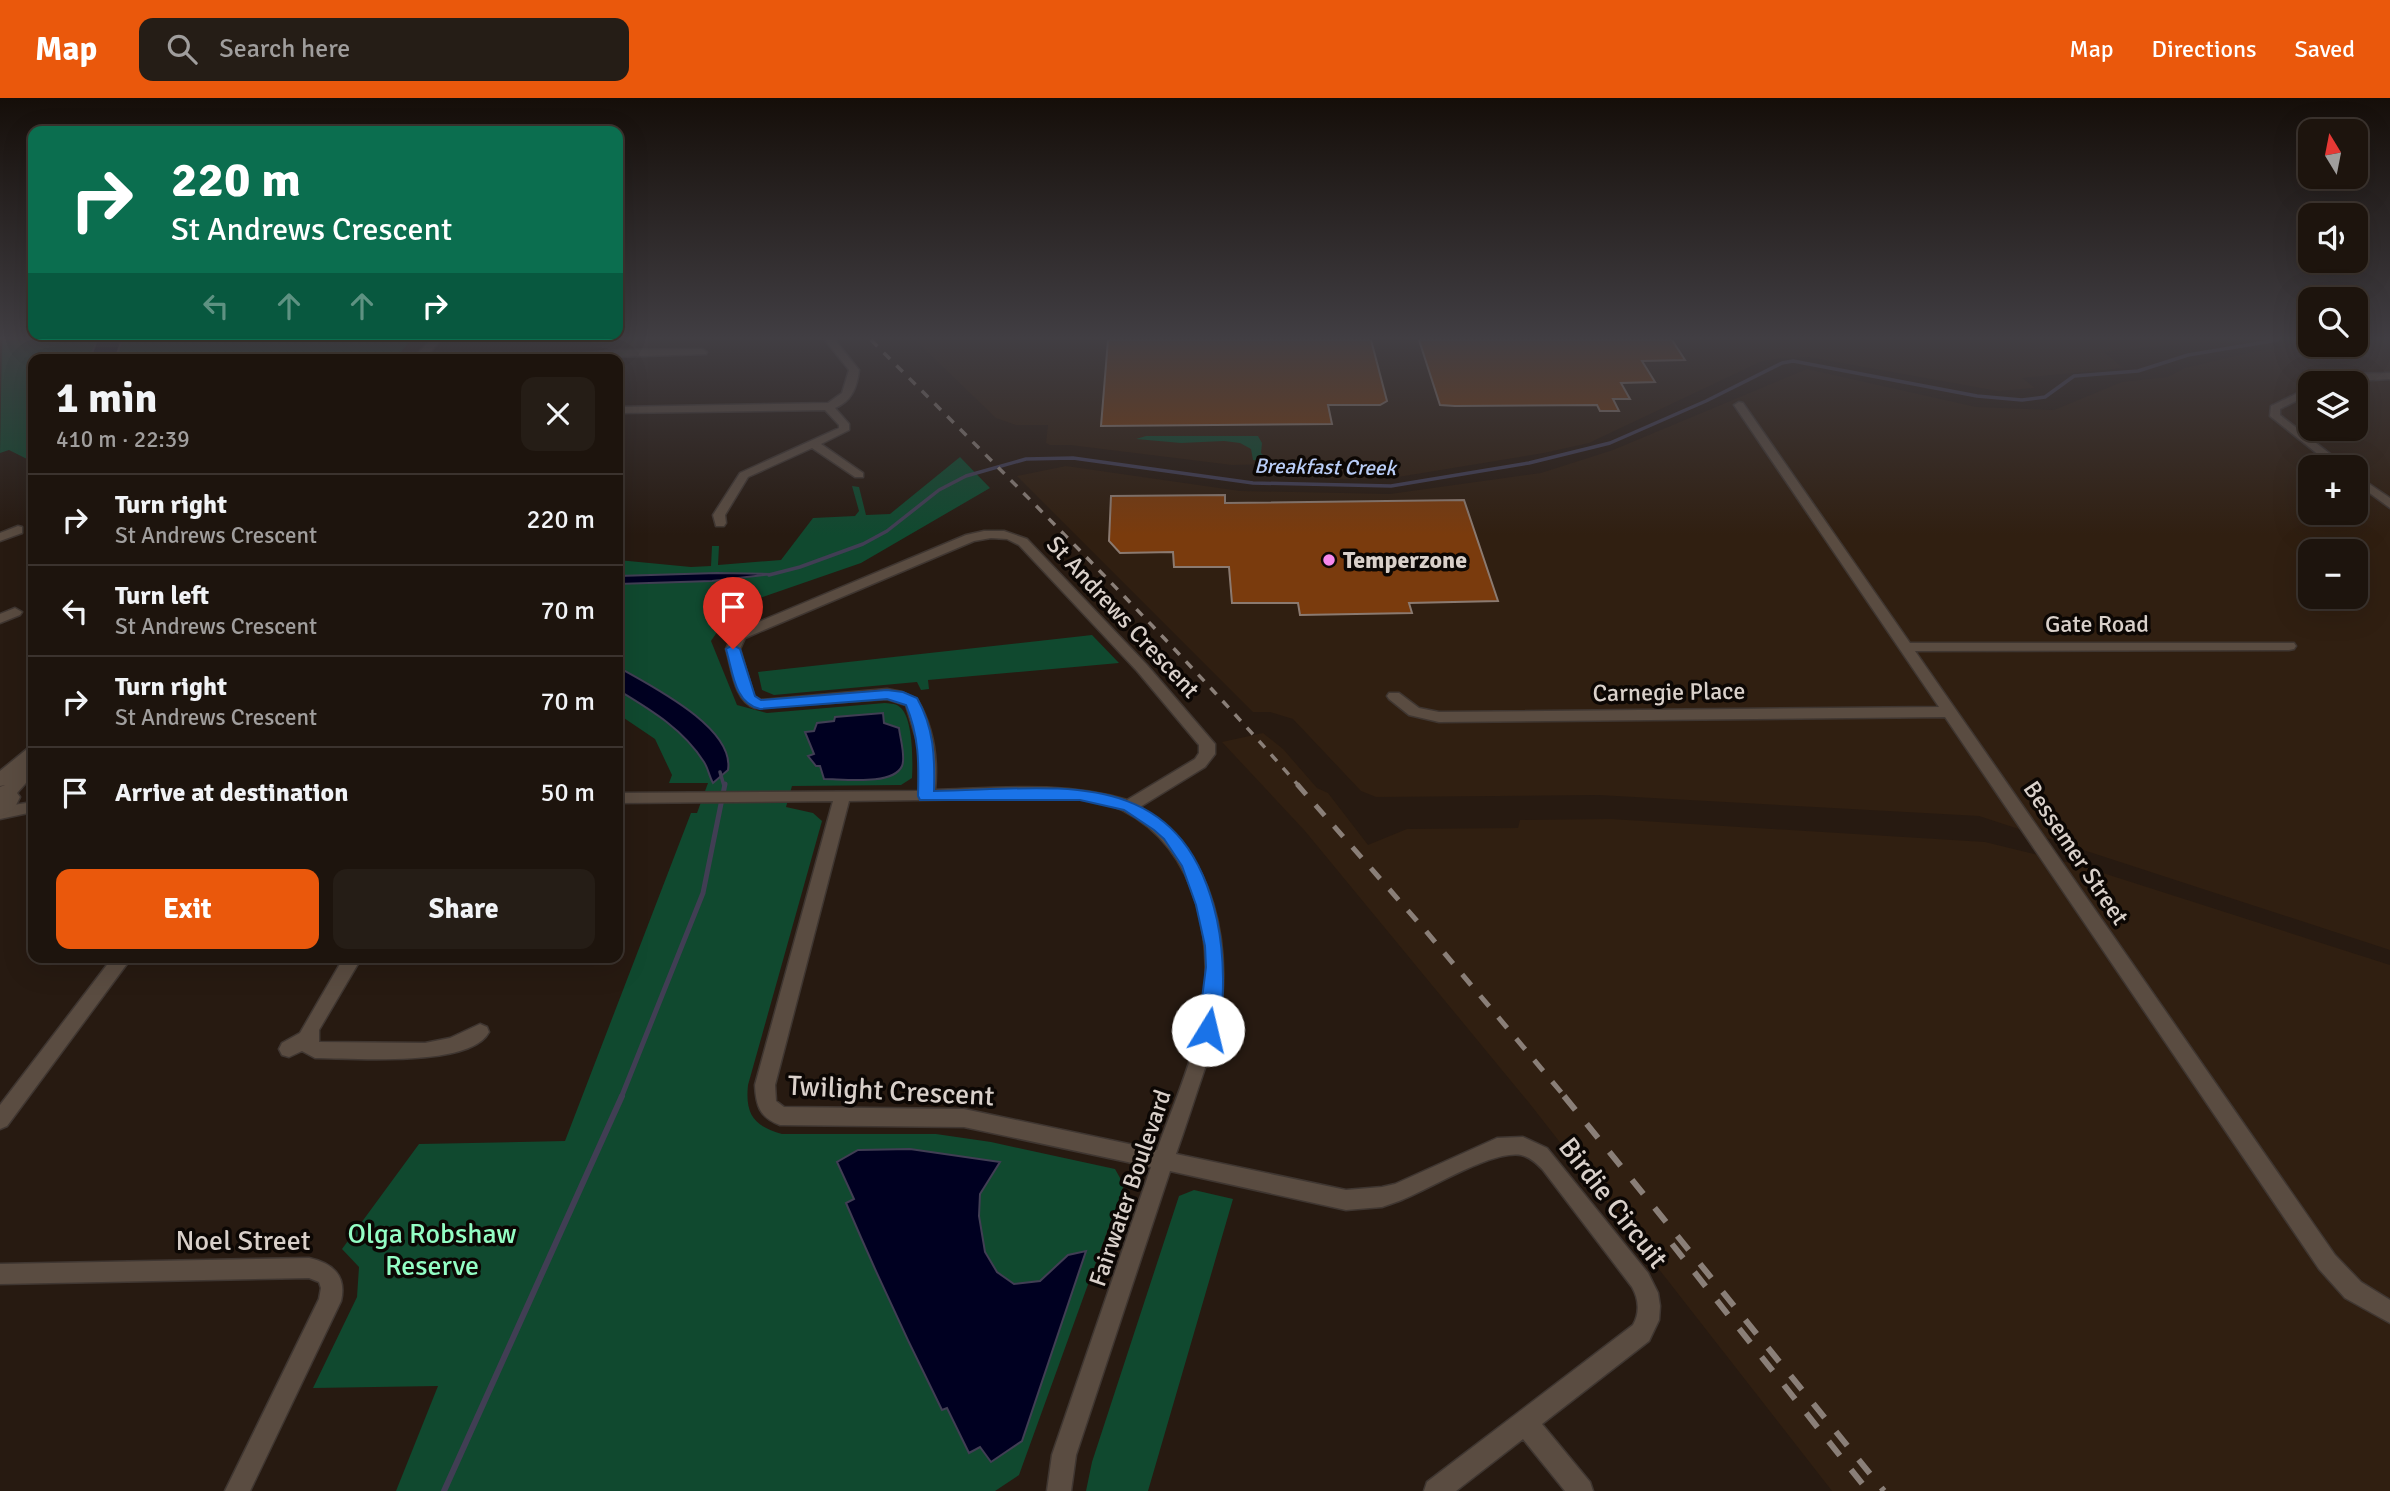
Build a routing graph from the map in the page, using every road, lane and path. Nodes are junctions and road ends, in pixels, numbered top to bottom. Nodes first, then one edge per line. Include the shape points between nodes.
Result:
1 (834, 405) edge
2 (1739, 405) dead end
3 (2279, 405) edge
4 (828, 407) junction
5 (623, 411) edge
6 (2298, 434) edge
7 (2307, 441) edge
8 (813, 444) junction
9 (2325, 455) edge
10 (859, 475) dead end
11 (2368, 487) edge
12 (2390, 504) edge
13 (720, 523) dead end
14 (18, 530) dead end
15 (0, 537) edge
16 (15, 612) dead end
17 (0, 619) edge
18 (2288, 646) dead end
19 (1906, 647) junction
20 (1394, 696) dead end
21 (1950, 712) junction
22 (28, 759) edge
23 (28, 769) edge
24 (2, 793) edge
25 (843, 795) junction
26 (926, 796) junction
27 (623, 797) edge
28 (28, 804) edge
29 (1129, 806) junction
30 (118, 963) edge
31 (350, 963) edge
32 (480, 1032) dead end
33 (307, 1038) junction
34 (289, 1049) dead end
35 (0, 1120) edge
36 (1165, 1161) junction
37 (0, 1274) edge
38 (2390, 1312) edge
39 (1526, 1423) junction
40 (237, 1491) edge
41 (1059, 1491) edge
42 (1437, 1491) edge
43 (1581, 1491) edge

1 - 4 street
2 - 19 street, Bessemer Street
3 - 6 street via 2273,411 2275,416
4 - 5 street
4 - 8 street via 844,430
7 - 9 street
8 - 10 street
8 - 13 street via 744,475 719,515
11 - 12 street
14 - 15 street
16 - 17 street
18 - 19 street, Gate Road
19 - 21 street, Bessemer Street
20 - 21 street, Carnegie Place via 1414,712 1439,717
21 - 38 street, Bessemer Street via 2327,1262 2353,1290
22 - 24 street
23 - 24 street
24 - 28 street
25 - 26 street, Fairwater Boulevard
25 - 27 street, Fairwater Boulevard
25 - 36 street, Twilight Crescent via 765,1085 766,1105 793,1118 964,1118
26 - 29 street, Fairwater Boulevard via 1080,794
26 - 29 street, St Andrews Crescent via 927,750 912,702 887,694 760,705 747,696 733,649 739,636 747,632 970,538 995,534 1023,542 1207,744 1200,763
29 - 36 street, Fairwater Boulevard via 1170,835 1185,857 1205,905 1214,946 1208,1030
30 - 35 street
31 - 33 street
32 - 33 street via 454,1045 425,1051 325,1052 315,1050
33 - 34 street
36 - 39 street, Birdie Circuit via 1346,1200 1399,1192 1497,1147 1523,1146 1540,1154 1640,1280 1649,1314 1641,1333
36 - 41 street, Fairwater Boulevard via 1064,1455
37 - 40 street, Noel Street via 309,1268 330,1276 334,1286 330,1301
39 - 42 street, Birdie Circuit
39 - 43 street

